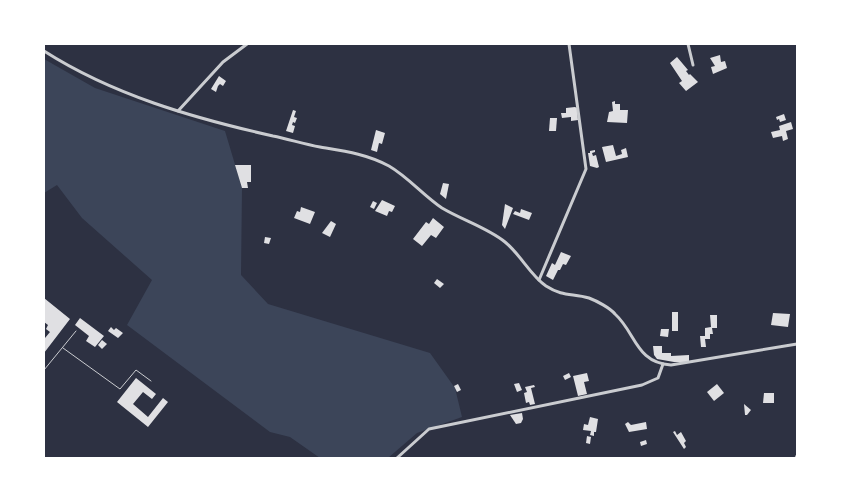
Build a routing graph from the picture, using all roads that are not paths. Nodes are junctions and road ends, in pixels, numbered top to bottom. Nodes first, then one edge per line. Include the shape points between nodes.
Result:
1 (247, 44) edge
2 (569, 44) edge
3 (688, 44) edge
4 (44, 51) edge
5 (694, 65) dead end
6 (178, 112) junction
7 (539, 280) junction
8 (76, 331) dead end
9 (797, 344) edge
10 (63, 348) junction
11 (663, 364) junction
12 (44, 370) edge
13 (151, 380) dead end
14 (397, 458) edge

1 - 6 street via 223,62
2 - 7 street via 586,169
3 - 5 street
4 - 6 street via 91,78
6 - 7 street via 267,135 358,153 390,166 442,208 504,241
7 - 11 street via 563,294 590,298 615,314 641,350 651,360
8 - 10 lane
9 - 11 street
10 - 12 lane
10 - 13 lane via 120,389 136,370
11 - 14 street via 658,378 642,384 429,429

